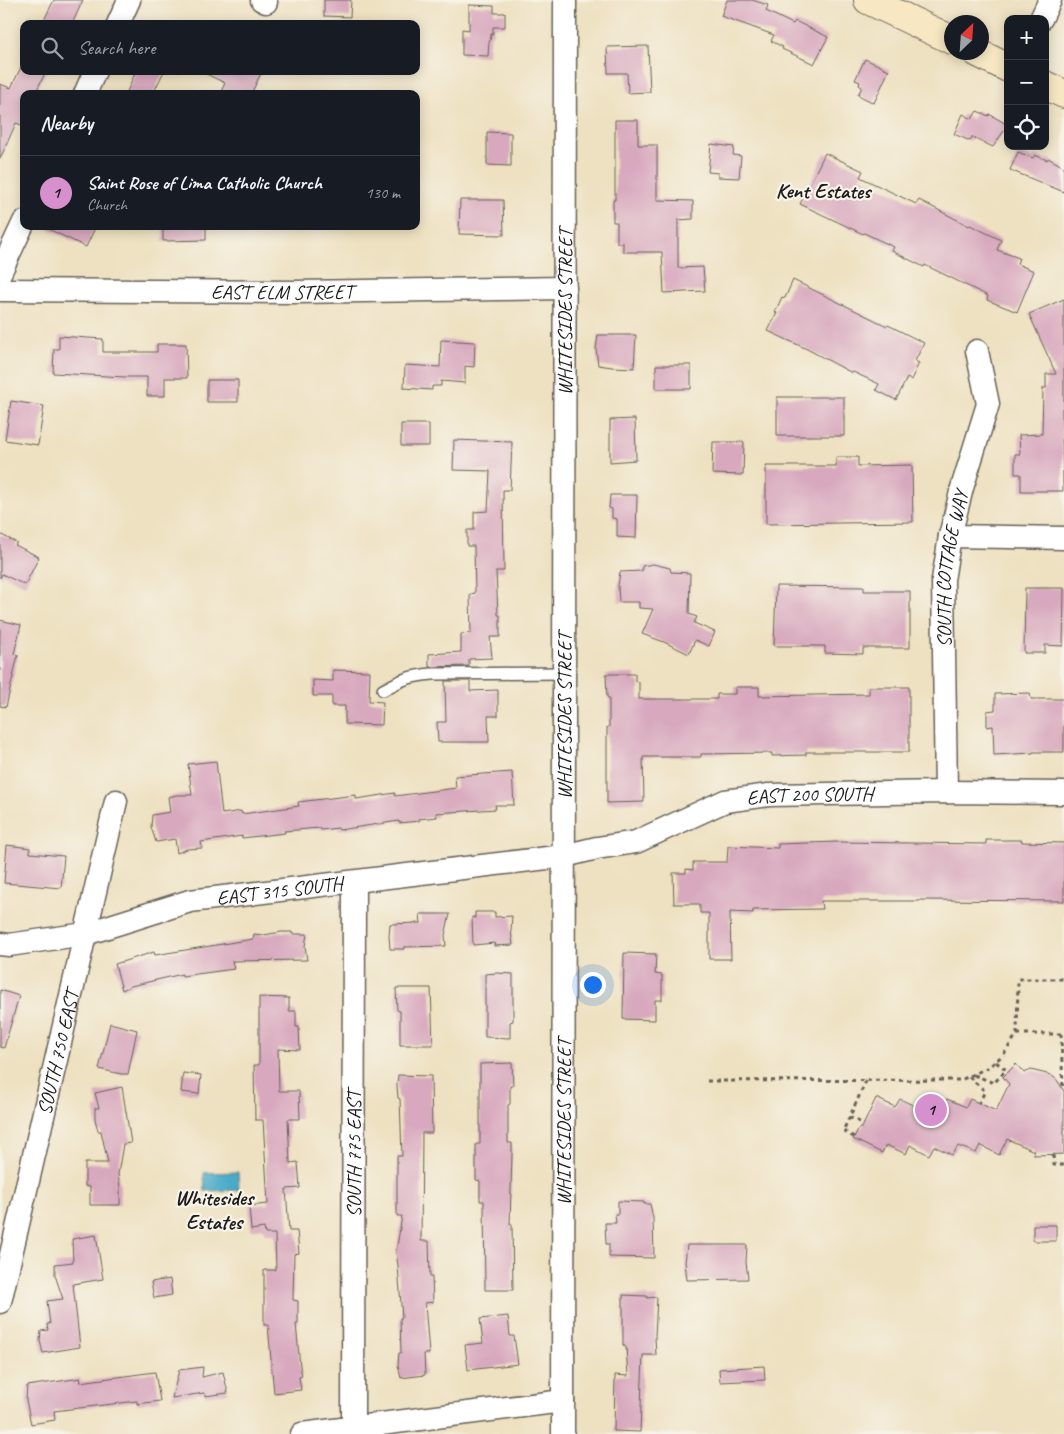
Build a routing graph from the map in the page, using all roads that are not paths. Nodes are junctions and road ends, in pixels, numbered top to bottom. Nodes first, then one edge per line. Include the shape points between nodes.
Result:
1 (129, 0) edge
2 (565, 0) edge
3 (868, 0) edge
4 (1050, 0) edge
5 (1043, 15) edge
6 (120, 20) edge
7 (944, 36) edge
8 (989, 58) edge
9 (1004, 66) edge
10 (93, 75) edge
11 (1049, 87) edge
12 (87, 90) edge
13 (1064, 94) edge
14 (20, 230) edge
15 (0, 273) edge
16 (565, 288) junction
17 (0, 290) edge
18 (977, 351) dead end
19 (950, 536) junction
20 (1064, 538) edge
21 (565, 673) junction
22 (382, 690) dead end
23 (946, 792) junction
24 (1064, 793) edge
25 (116, 801) dead end
26 (564, 856) junction
27 (354, 882) junction
28 (85, 934) junction
29 (0, 944) edge
30 (0, 1302) edge
31 (563, 1401) junction
32 (352, 1428) junction
33 (302, 1434) edge
34 (563, 1434) edge

1 - 6 street
2 - 16 street, WHITESIDES STREET
3 - 7 main road
4 - 5 street
8 - 9 main road
10 - 12 street
11 - 13 main road
14 - 15 street
16 - 17 street, EAST ELM STREET via 296,292
16 - 21 street, WHITESIDES STREET
18 - 19 street, SOUTH COTTAGE WAY via 988,404
19 - 20 street
19 - 23 street, SOUTH COTTAGE WAY via 943,580
21 - 22 lane via 414,675
21 - 26 street, WHITESIDES STREET
23 - 24 street, EAST 200 SOUTH
23 - 26 street, EAST 200 SOUTH via 770,795 725,801 636,842
25 - 28 street, SOUTH 750 EAST
26 - 27 street, EAST 315 SOUTH
26 - 31 street, WHITESIDES STREET
27 - 28 street, EAST 315 SOUTH via 190,902
27 - 32 street, SOUTH 775 EAST
28 - 29 street, EAST 315 SOUTH via 9,946
28 - 30 street, SOUTH 750 EAST
31 - 32 street
31 - 34 street, WHITESIDES STREET
32 - 33 street

